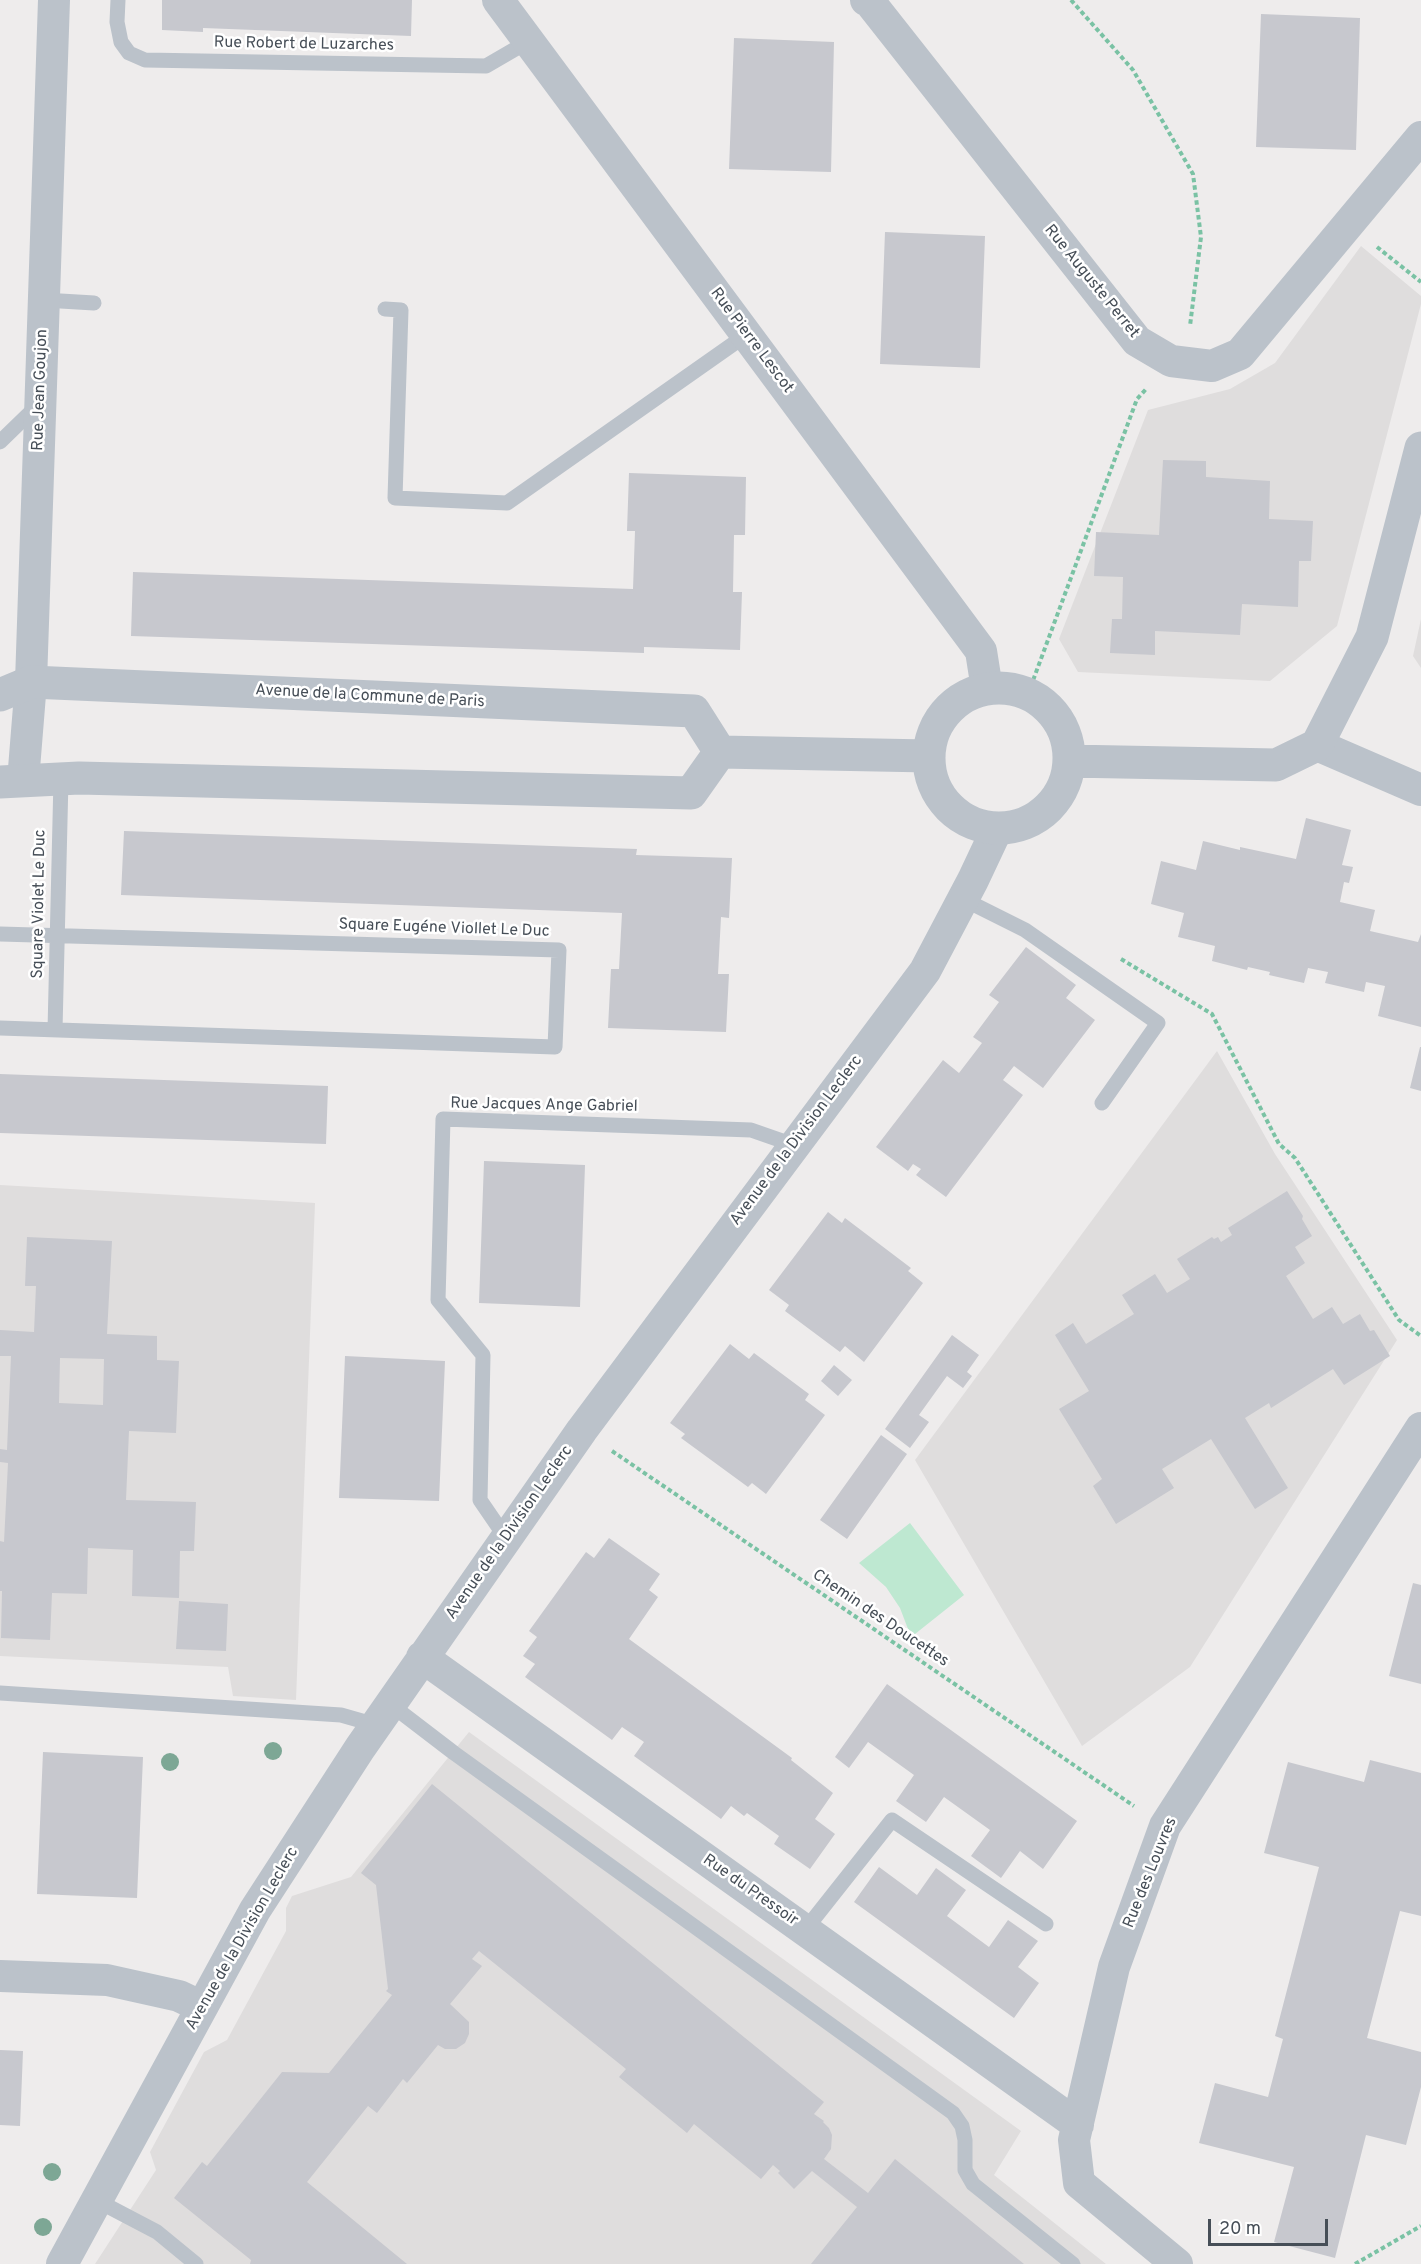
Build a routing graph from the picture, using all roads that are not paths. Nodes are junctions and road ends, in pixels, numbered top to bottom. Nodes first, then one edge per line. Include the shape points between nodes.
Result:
1 (54, 0) edge
2 (118, 0) edge
3 (866, 0) edge
4 (506, 2) edge
5 (529, 41) junction
6 (1421, 137) edge
7 (44, 300) junction
8 (94, 303) dead end
9 (384, 309) dead end
10 (747, 335) junction
11 (40, 403) junction
12 (0, 442) edge
13 (1421, 448) edge
14 (31, 681) junction
15 (987, 689) junction
16 (0, 695) edge
17 (1317, 745) junction
18 (720, 752) junction
19 (929, 756) junction
20 (1069, 761) junction
21 (61, 779) junction
22 (12, 781) edge
23 (1421, 790) edge
24 (997, 829) junction
25 (963, 899) junction
26 (0, 934) edge
27 (57, 935) junction
28 (0, 1028) edge
29 (55, 1030) junction
30 (1102, 1103) dead end
31 (794, 1145) junction
32 (1421, 1428) edge
33 (506, 1538) junction
34 (422, 1657) junction
35 (0, 1693) edge
36 (383, 1715) junction
37 (1046, 1924) dead end
38 (806, 1930) junction
39 (0, 1976) edge
40 (202, 2007) junction
41 (1078, 2125) junction
42 (96, 2200) junction
43 (62, 2264) edge
44 (196, 2264) edge
45 (1073, 2264) edge
46 (1177, 2264) edge

1 - 7 street, Rue Jean Goujon
2 - 5 lane, Rue Robert de Luzarches via 121,42 129,53 145,60 486,66
3 - 6 street, Rue Auguste Perret via 1137,341 1171,361 1212,366 1240,354
4 - 5 street, Rue Pierre Lescot
5 - 10 street, Rue Pierre Lescot
7 - 8 lane
7 - 11 street, Rue Jean Goujon
9 - 10 lane via 401,310 395,498 507,503
10 - 15 street, Rue Pierre Lescot via 981,651
11 - 12 lane
11 - 14 street, Rue Jean Goujon
13 - 17 street via 1372,637
14 - 16 street, Avenue de la Commune de Paris
14 - 18 street, Avenue de la Commune de Paris via 694,711
14 - 22 street, Rue Jean Goujon
15 - 19 street via 965,697 946,712 934,732
15 - 20 street via 1028,694 1045,705 1058,721
17 - 20 street via 1276,765
17 - 23 street
18 - 19 street
18 - 21 street via 691,793
19 - 24 street via 932,778 948,806 976,824
20 - 24 street via 1065,782 1054,801 1038,816 1018,826
21 - 22 street
21 - 27 lane, Square Violet Le Duc
24 - 25 street, Avenue de la Division Leclerc
25 - 30 lane via 1025,930 1158,1023
25 - 31 street, Avenue de la Division Leclerc via 925,971
26 - 27 lane, Square Eugéne Viollet Le Duc
27 - 29 lane, Square Violet Le Duc
27 - 29 lane, Square Eugéne Viollet Le Duc via 559,950 555,1047
28 - 29 lane, Square Eugéne Viollet Le Duc
31 - 33 street, Avenue de la Division Leclerc
31 - 33 lane, Rue Jacques Ange Gabriel via 751,1130 443,1119 438,1300 483,1355 480,1500
32 - 41 street, Rue des Louvres via 1165,1826 1114,1967
33 - 34 street, Avenue de la Division Leclerc
34 - 36 street, Avenue de la Division Leclerc
34 - 38 street, Rue du Pressoir
35 - 36 lane
36 - 40 street, Avenue de la Division Leclerc via 255,1910
36 - 45 lane via 454,1754 953,2113 962,2126 965,2170 973,2184
37 - 38 lane via 892,1820
38 - 41 street, Rue du Pressoir
39 - 40 street via 107,1980 179,1996
40 - 42 street, Avenue de la Division Leclerc
41 - 46 street, Rue des Louvres via 1074,2140 1079,2183
42 - 43 street, Avenue de la Division Leclerc
42 - 44 lane via 157,2232

